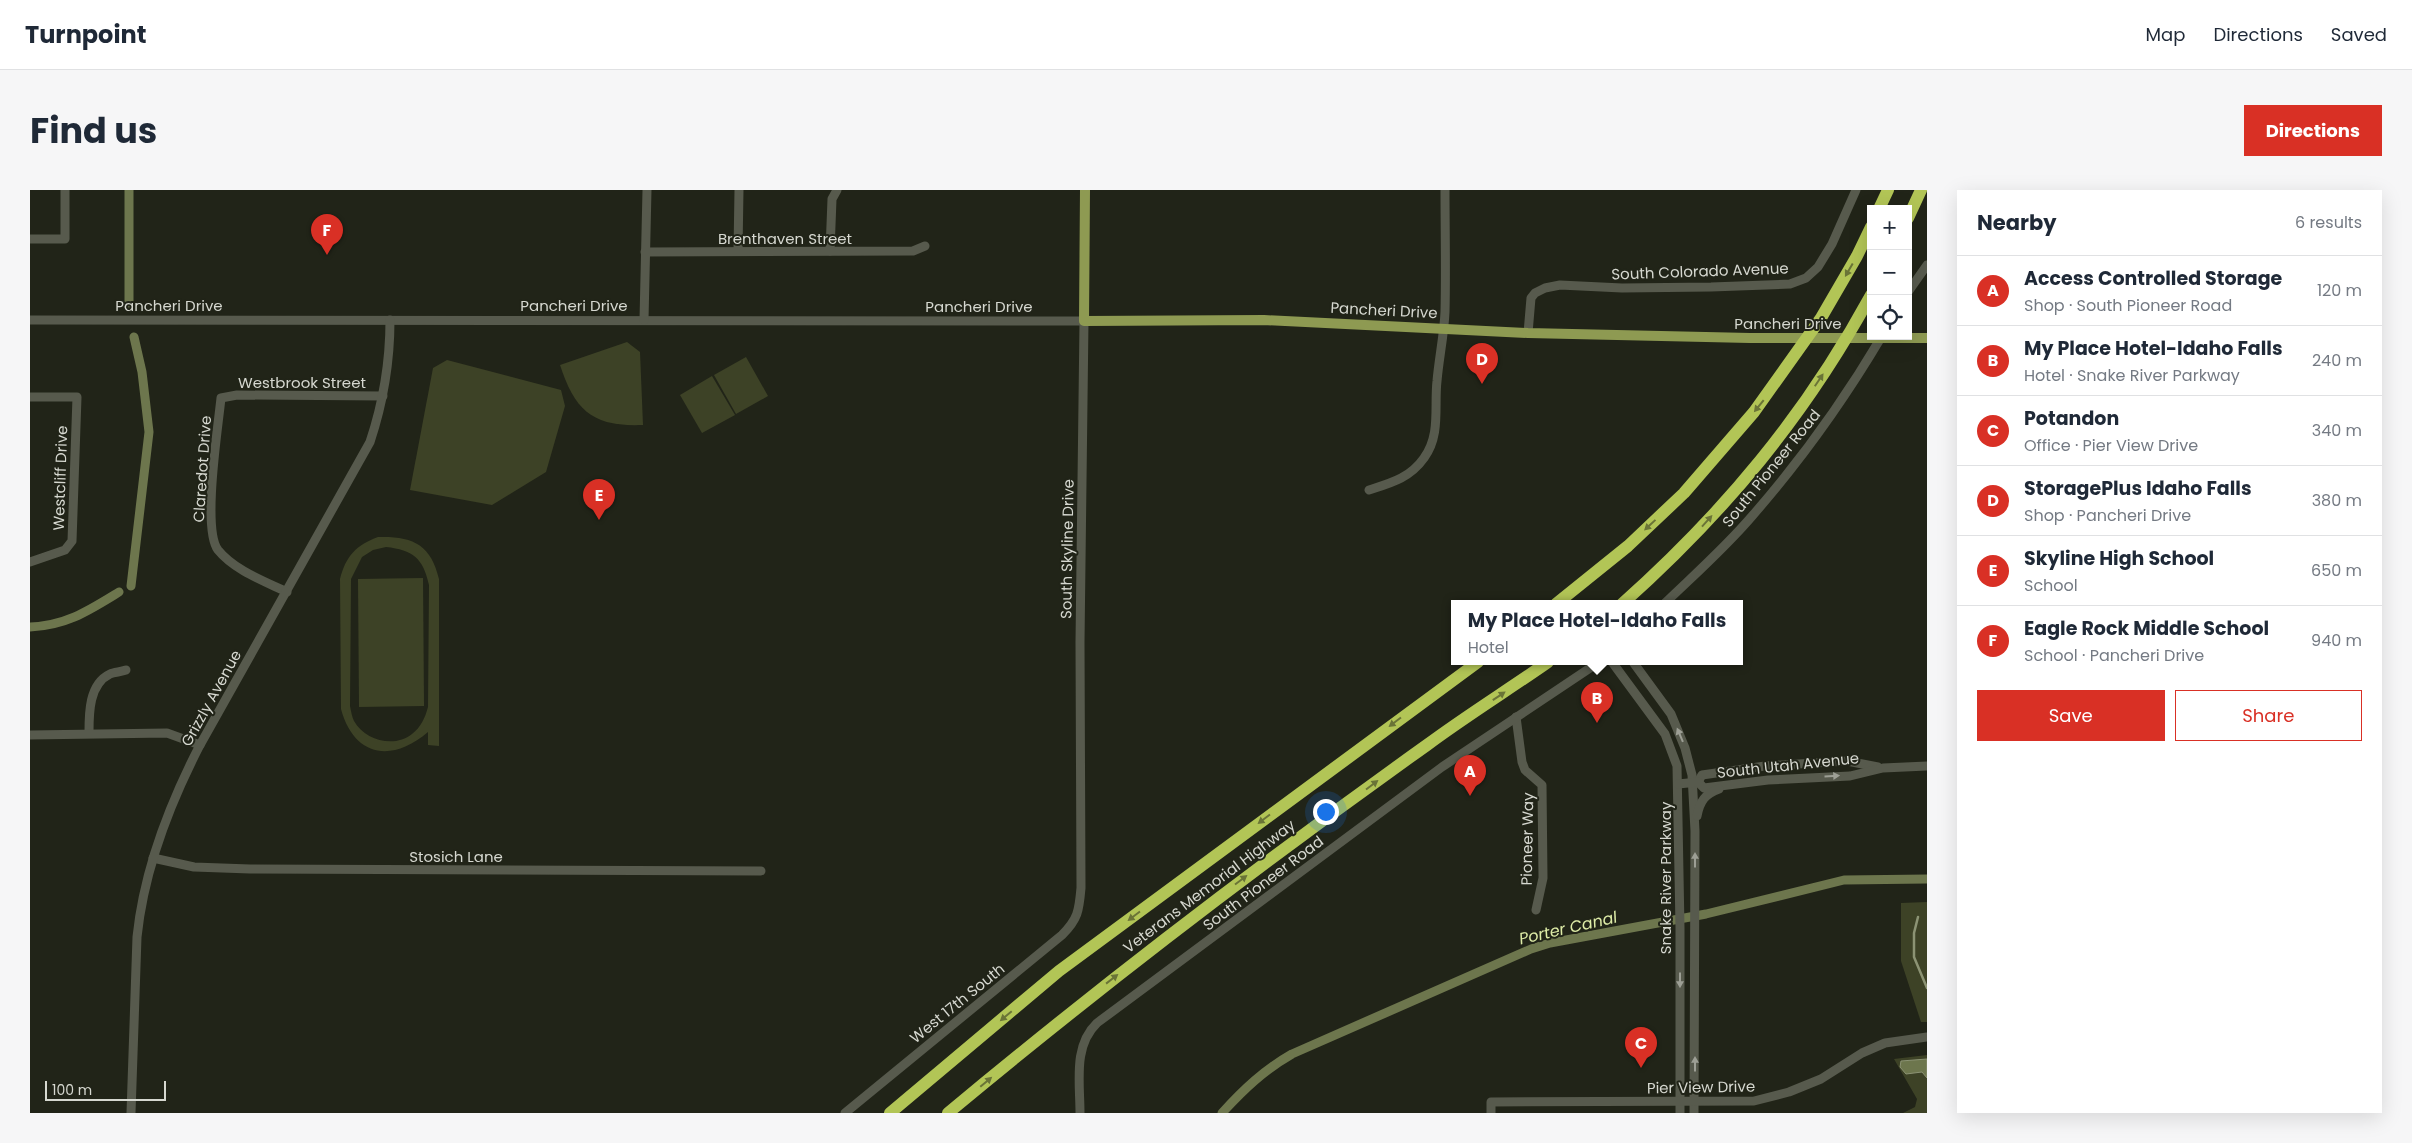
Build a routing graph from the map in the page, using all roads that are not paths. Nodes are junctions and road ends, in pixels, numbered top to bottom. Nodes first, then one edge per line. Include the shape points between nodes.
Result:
1 (65, 190) edge
2 (647, 190) edge
3 (739, 190) edge
4 (837, 190) edge
5 (1085, 190) edge
6 (1445, 190) edge
7 (1856, 190) edge
8 (1888, 190) edge
9 (1921, 190) edge
10 (1881, 205) edge
11 (1912, 209) edge
12 (1867, 235) edge
13 (30, 240) edge
14 (925, 246) dead end
15 (738, 251) junction
16 (830, 251) junction
17 (645, 252) junction
18 (1927, 266) edge
19 (1912, 287) edge
20 (1870, 295) edge
21 (30, 320) edge
22 (390, 320) junction
23 (644, 320) junction
24 (1084, 321) junction
25 (1443, 328) junction
26 (1528, 333) junction
27 (1927, 338) edge
28 (1879, 340) edge
29 (383, 396) junction
30 (30, 397) edge
31 (221, 398) joint
32 (1369, 490) dead end
33 (30, 562) edge
34 (287, 592) junction
35 (1561, 600) edge
36 (1626, 600) edge
37 (1668, 600) edge
38 (1474, 665) edge
39 (1544, 665) edge
40 (1594, 665) edge
41 (1614, 665) edge
42 (1635, 665) edge
43 (126, 670) dead end
44 (1516, 716) junction
45 (89, 732) junction
46 (30, 735) edge
47 (200, 744) junction
48 (1927, 766) edge
49 (1883, 768) junction
50 (1695, 782) junction
51 (1678, 784) junction
52 (1734, 784) junction
53 (1695, 831) junction
54 (153, 858) junction
55 (761, 871) dead end
56 (1079, 909) joint
57 (1536, 910) dead end
58 (1927, 1037) edge
59 (1680, 1102) junction
60 (1695, 1102) junction
61 (131, 1113) edge
62 (845, 1113) edge
63 (890, 1113) edge
64 (948, 1113) edge
65 (1080, 1113) edge
66 (1491, 1113) edge
67 (1680, 1113) edge
68 (1694, 1113) edge

1 - 13 street via 65,239
2 - 17 street
3 - 15 street
4 - 16 street via 832,199
5 - 24 main road, South Skyline Drive
6 - 25 street
7 - 26 street, South Colorado Avenue via 1832,244 1818,267 1806,278 1790,284 1718,287 1560,285 1545,288 1530,298
8 - 10 highway
9 - 11 highway
12 -> 35 highway via 1821,318 1754,412 1684,493 1628,546
14 - 16 street, Brenthaven Street via 913,251
15 - 16 street, Brenthaven Street
15 - 17 street, Brenthaven Street
17 - 23 street
18 - 19 street
36 -> 20 highway via 1686,545 1757,467 1835,356
21 - 22 street, Pancheri Drive
22 - 23 street, Pancheri Drive
22 - 29 street, Grizzly Avenue
23 - 24 street, Pancheri Drive
24 - 25 main road, Pancheri Drive via 1264,320
24 - 56 street, South Skyline Drive
25 - 26 main road, Pancheri Drive
25 - 32 street via 1432,444 1411,473 1398,481
26 - 27 main road, Pancheri Drive
28 - 37 street, South Pioneer Road via 1834,412 1788,474 1752,516
29 - 31 street, Westbrook Street via 237,395
29 - 34 street, Grizzly Avenue via 362,460
30 - 33 street, Westcliff Drive via 77,397 72,541 64,550
31 - 34 street, Claredot Drive via 212,539 227,559
34 - 47 street, Grizzly Avenue
38 -> 63 highway, Veterans Memorial Highway via 1059,971
64 -> 39 highway, Veterans Memorial Highway via 1068,1013 1243,878 1427,744
40 - 44 street, South Pioneer Road
41 - 51 street, Snake River Parkway via 1665,734 1677,766
50 -> 42 street, Snake River Parkway via 1671,714
43 - 45 street via 110,674 102,681 88,708
44 - 57 street, Pioneer Way via 1525,770 1542,785 1543,878
44 - 65 street, South Pioneer Road via 1442,767 1097,1023 1082,1048
45 - 46 street
45 - 47 street via 167,733
47 - 54 street, Grizzly Avenue via 170,808
48 - 49 street, South Utah Avenue
49 - 50 street, South Utah Avenue via 1847,761 1775,765 1702,775
52 -> 49 street, South Utah Avenue via 1850,776
50 - 51 street, South Utah Avenue
50 - 52 street, South Utah Avenue via 1704,788
50 - 53 street, Snake River Parkway
51 -> 59 street, Snake River Parkway
52 - 53 street via 1710,792 1702,799
60 -> 53 street, Snake River Parkway
54 - 55 street, Stosich Lane via 194,867 250,870
54 - 61 street, Grizzly Avenue via 137,937
56 - 62 street, West 17th South via 1075,922 1062,936
58 - 60 street, Pier View Drive via 1886,1043 1821,1079 1770,1099
59 - 60 street, Pier View Drive
59 - 66 street, Pier View Drive via 1491,1102
59 - 67 street, Snake River Parkway
60 - 68 street, Snake River Parkway

